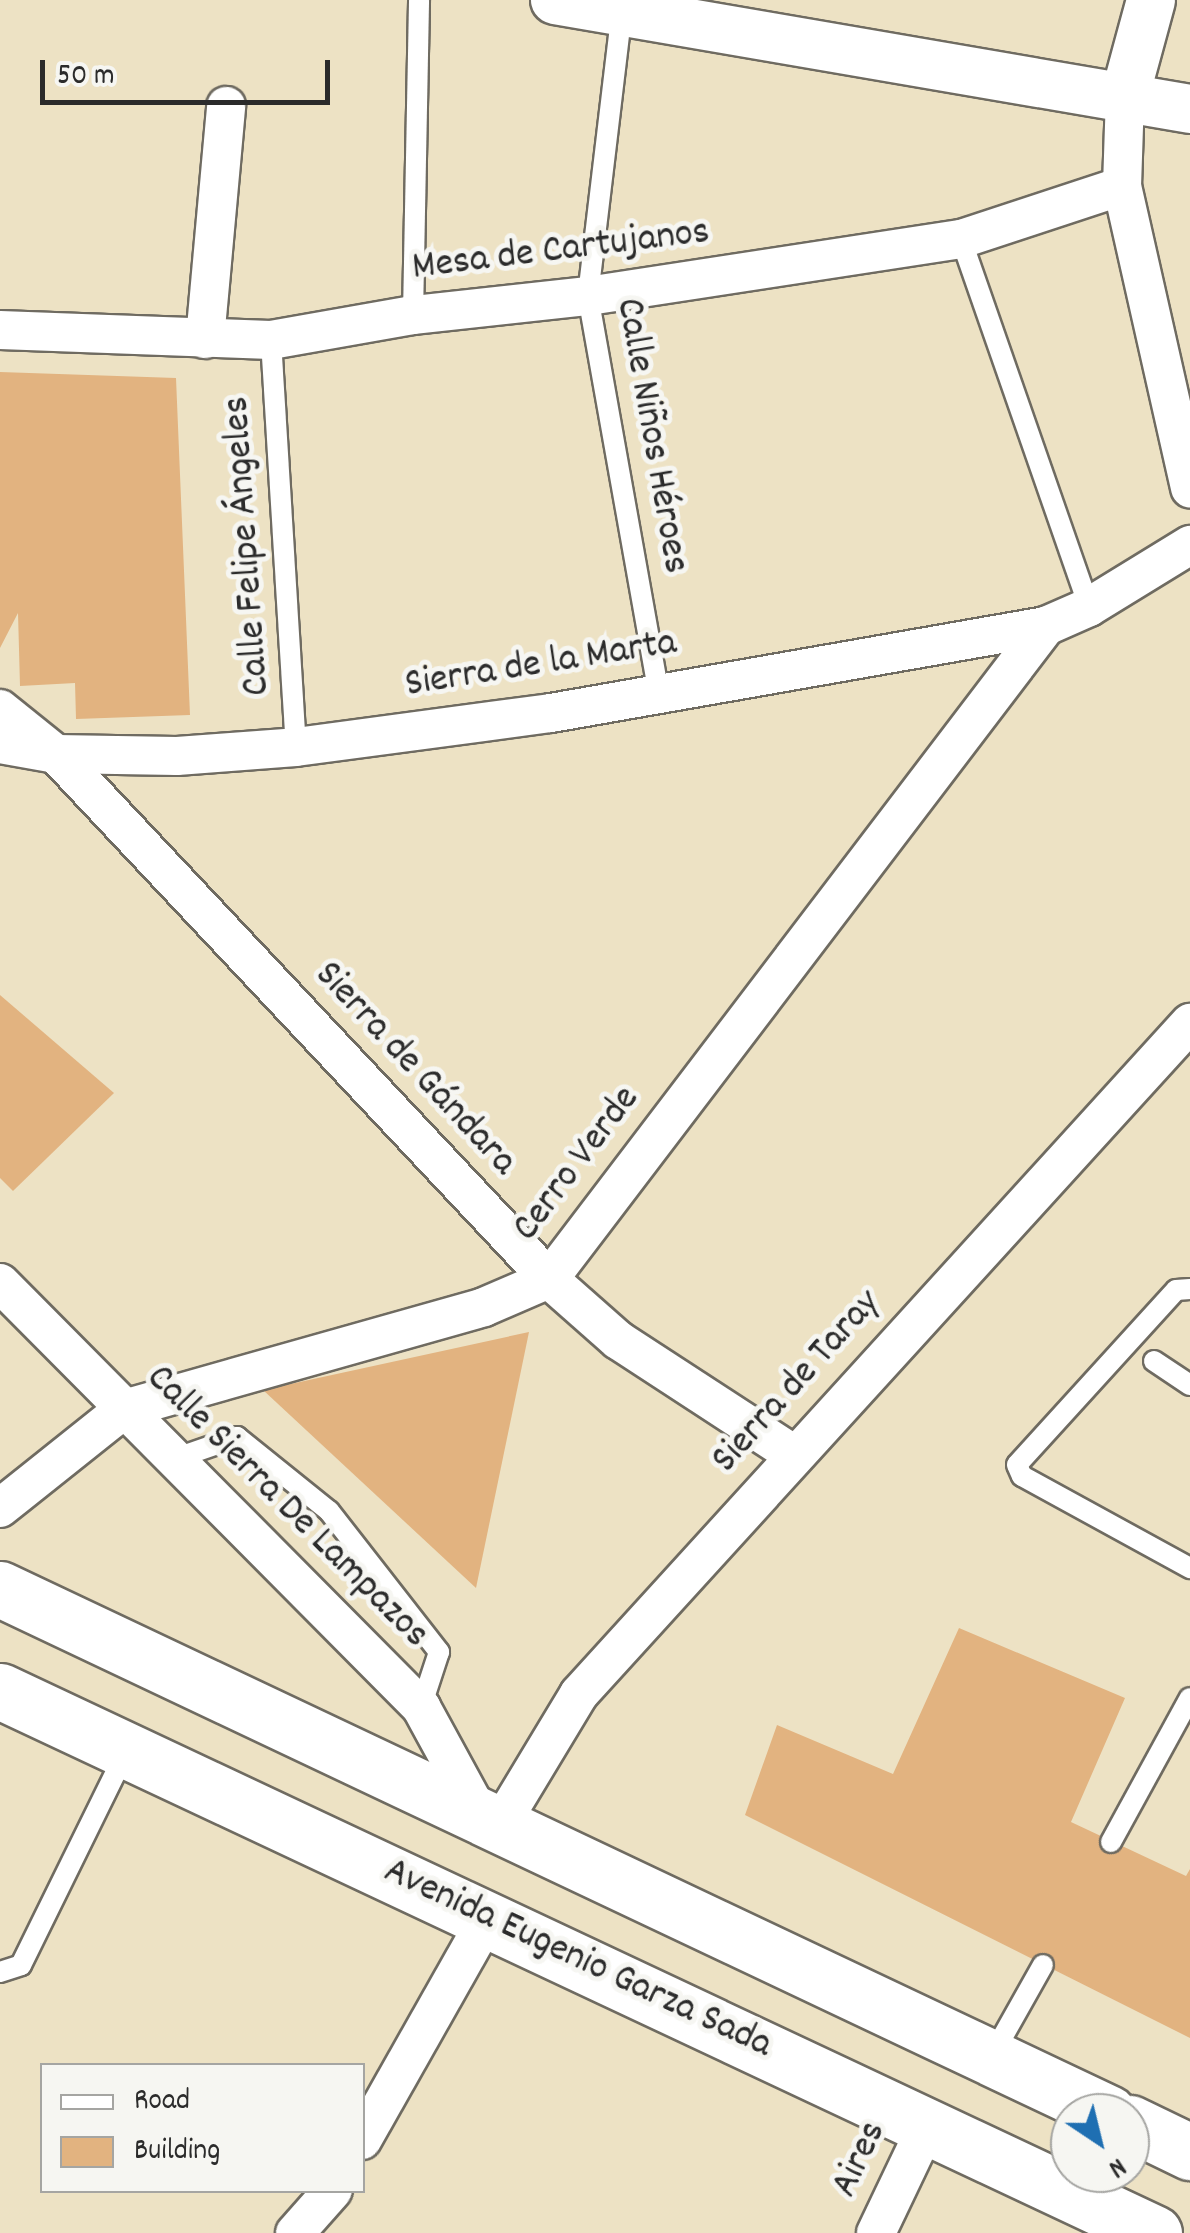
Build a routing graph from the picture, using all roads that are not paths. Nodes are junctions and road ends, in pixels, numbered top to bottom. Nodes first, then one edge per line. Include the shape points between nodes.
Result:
1 (419, 0) edge
2 (1151, 0) edge
3 (583, 4) edge
4 (1125, 96) junction
5 (226, 106) dead end
6 (1190, 109) edge
7 (1122, 186) junction
8 (961, 239) junction
9 (588, 296) junction
10 (413, 314) junction
11 (0, 330) edge
12 (206, 339) junction
13 (271, 340) junction
14 (1190, 488) edge
15 (1190, 545) edge
16 (1089, 607) junction
17 (1046, 626) junction
18 (659, 694) junction
19 (0, 709) edge
20 (0, 744) edge
21 (296, 747) junction
22 (56, 754) junction
23 (1190, 1023) edge
24 (548, 1280) junction
25 (0, 1283) edge
26 (1190, 1289) edge
27 (1154, 1362) dead end
28 (1190, 1385) edge
29 (124, 1409) junction
30 (793, 1454) junction
31 (174, 1459) junction
32 (0, 1508) edge
33 (1190, 1568) edge
34 (0, 1590) edge
35 (0, 1691) edge
36 (1190, 1698) edge
37 (421, 1706) junction
38 (127, 1750) junction
39 (490, 1821) junction
40 (1111, 1842) dead end
41 (488, 1917) junction
42 (1043, 1964) dead end
43 (0, 1972) edge
44 (991, 2058) junction
45 (1065, 2093) edge
46 (927, 2126) junction
47 (1150, 2133) edge
48 (365, 2135) edge
49 (1190, 2152) edge
50 (330, 2193) edge
51 (296, 2233) edge
52 (876, 2233) edge
53 (1154, 2233) edge

1 - 10 lane
2 - 4 street
3 - 4 street
3 - 9 lane, Calle Niños Héroes
4 - 6 street
4 - 7 street
5 - 12 street
7 - 8 street, Mesa de Cartujanos
7 - 14 street
8 - 9 street, Mesa de Cartujanos
8 - 16 lane
9 - 10 street, Mesa de Cartujanos
9 - 18 lane, Calle Niños Héroes
10 - 13 street, Mesa de Cartujanos
11 - 12 street, Mesa de Cartujanos
12 - 13 street, Mesa de Cartujanos
13 - 21 lane, Calle Felipe Ángeles
15 - 16 street
16 - 17 street, Sierra de la Marta
17 - 18 street, Sierra de la Marta
17 - 24 street, Cerro Verde
18 - 21 street, Sierra de la Marta
19 - 22 street, Sierra de Gándara
20 - 22 street, Sierra de la Marta
21 - 22 street, Sierra de la Marta via 178,756
22 - 24 street, Sierra de Gándara
23 - 30 street, Sierra de Taray
24 - 29 street, Cerro Verde via 484,1307
24 - 30 street, Sierra de Gándara via 618,1340
25 - 29 street, Calle Sierra De Lampazos
26 - 33 lane via 1176,1290 1016,1465 1022,1476
27 - 28 lane
29 - 31 street, Calle Sierra De Lampazos
29 - 32 street, Cerro Verde
30 - 39 street, Sierra de Taray via 579,1694
31 - 37 street, Calle Sierra De Lampazos
31 - 37 lane via 237,1437 329,1512 439,1652
34 - 39 highway
35 - 38 highway, Avenida Eugenio Garza Sada
36 - 40 lane
37 - 39 street, Calle Sierra De Lampazos
38 - 41 highway, Avenida Eugenio Garza Sada
38 - 43 lane via 22,1965
39 - 44 highway
41 - 46 highway, Avenida Eugenio Garza Sada
41 - 48 street
42 - 44 lane
44 - 45 highway
46 - 52 street, Aires
46 - 53 highway, Avenida Eugenio Garza Sada
47 - 49 highway
50 - 51 street

